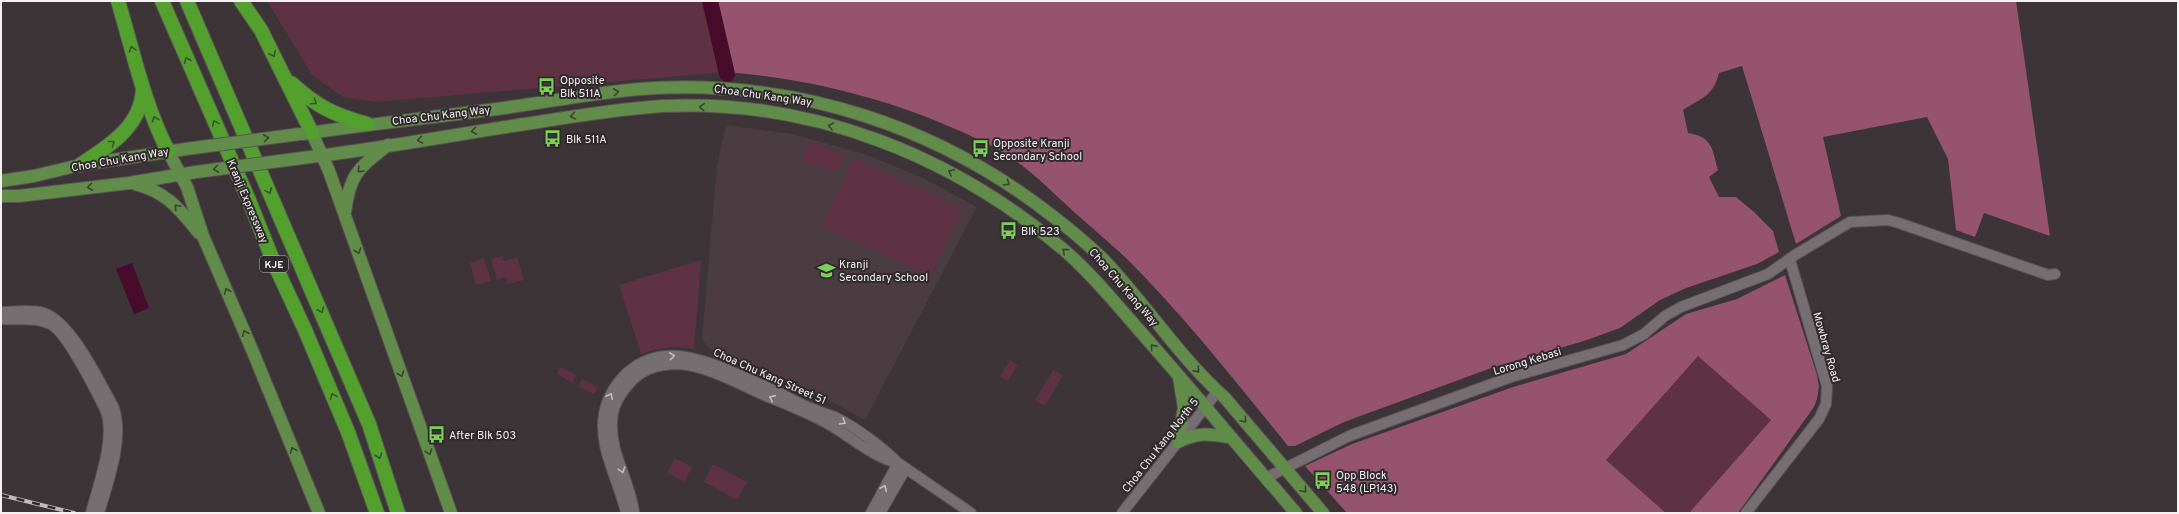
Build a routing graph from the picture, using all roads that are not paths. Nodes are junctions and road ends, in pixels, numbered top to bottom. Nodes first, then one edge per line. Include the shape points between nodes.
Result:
1 (118, 1) edge
2 (162, 1) edge
3 (187, 1) edge
4 (241, 1) edge
5 (285, 77) junction
6 (144, 86) junction
7 (367, 124) junction
8 (306, 133) junction
9 (389, 145) junction
10 (168, 151) junction
11 (316, 156) junction
12 (80, 165) junction
13 (181, 175) junction
14 (1, 181) edge
15 (129, 183) junction
16 (1, 196) edge
17 (345, 215) junction
18 (203, 236) junction
19 (1792, 257) junction
20 (2055, 274) dead end
21 (1, 312) edge
22 (30, 312) junction
23 (1, 319) edge
24 (43, 321) junction
25 (1179, 376) junction
26 (103, 389) junction
27 (1218, 391) junction
28 (101, 400) junction
29 (1205, 407) junction
30 (1229, 437) junction
31 (116, 442) junction
32 (1178, 442) junction
33 (104, 459) junction
34 (902, 466) junction
35 (1284, 468) junction
36 (1266, 478) junction
37 (91, 513) edge
38 (99, 513) edge
39 (319, 513) edge
40 (377, 513) edge
41 (398, 513) edge
42 (451, 513) edge
43 (626, 513) edge
44 (634, 513) edge
45 (871, 513) edge
46 (880, 513) edge
47 (971, 513) edge
48 (1122, 513) edge
49 (1296, 513) edge
50 (1323, 513) edge
51 (1746, 513) edge

6 -> 1 highway
40 -> 2 highway, Kranji Expressway / KJE via 348,432 306,330 274,263
3 -> 41 highway, Kranji Expressway / KJE via 369,424
4 -> 5 highway via 261,30
5 -> 7 highway via 312,102 340,117
5 - 8 highway
10 -> 6 highway
12 -> 6 highway via 102,151 126,130 137,115
7 - 8 main road, Choa Chu Kang Way
7 -> 27 main road, Choa Chu Kang Way via 652,88 708,87 754,91 830,104 924,137 959,154 1012,186 1056,218 1101,258
10 -> 8 main road, Choa Chu Kang Way, bridge
8 - 11 main road
9 - 11 main road, Choa Chu Kang Way
9 -> 17 main road via 355,174 350,184
25 -> 9 main road, Choa Chu Kang Way via 1066,251 1011,210 957,175 909,151 843,129 804,119 731,108 664,106 594,113
10 - 12 main road, Choa Chu Kang Way
10 - 13 main road
11 -> 13 main road, Choa Chu Kang Way, bridge
11 - 17 main road
12 - 14 main road, Choa Chu Kang Way
13 - 15 main road, Choa Chu Kang Way
13 - 18 main road
15 -> 16 main road, Choa Chu Kang Way
18 -> 15 main road via 164,195
17 -> 42 main road
39 -> 18 main road
19 - 20 street, Lorong Kebasi via 1850,222 1888,220 2048,275
19 - 35 street, Lorong Kebasi via 1753,281 1681,307 1665,316 1644,334 1623,345 1512,377 1349,436
19 - 51 street, Mowbray Road via 1827,386 1826,404 1819,419
21 - 22 street
22 - 24 street
22 - 26 street via 43,313 64,326
23 - 24 street
24 - 28 street via 52,324 64,338
25 - 29 main road, Choa Chu Kang Way
25 - 32 main road via 1184,408
26 - 28 street via 100,393
26 - 31 street via 116,418
27 - 29 street, Choa Chu Kang North 5
27 -> 35 main road, Choa Chu Kang Way
28 - 33 street via 109,417 110,437
29 - 30 main road, Choa Chu Kang Way
29 - 32 street, Choa Chu Kang North 5
30 - 32 main road via 1194,434
30 - 36 main road, Choa Chu Kang Way
31 - 33 street
31 - 38 street
32 - 48 street, Choa Chu Kang North 5
33 - 37 street
43 -> 34 street, Choa Chu Kang Street 51 via 604,441 604,412 612,392 624,376 635,366 661,357 679,355 706,360 785,394 835,418 888,453
34 -> 44 street, Choa Chu Kang Street 51 via 884,460 832,426 795,406 702,370 679,364 661,366 647,370 632,380 618,400 611,422 615,446
45 -> 34 street
34 - 46 street
34 - 47 street, Choa Chu Kang Street 51
35 - 36 street, Lorong Kebasi
35 -> 50 main road, Choa Chu Kang Way
36 - 49 main road, Choa Chu Kang Way

